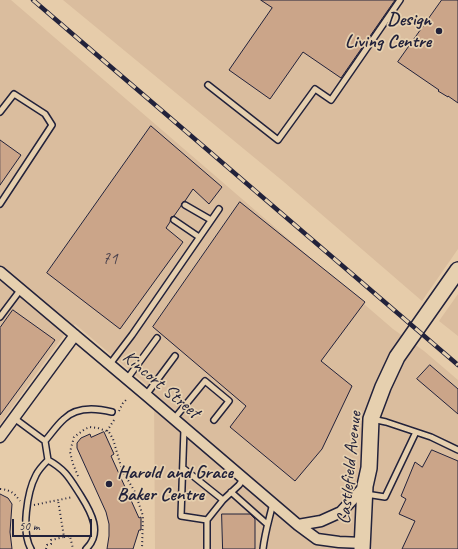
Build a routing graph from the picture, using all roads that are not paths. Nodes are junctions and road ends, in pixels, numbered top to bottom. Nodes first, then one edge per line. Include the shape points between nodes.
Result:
1 (400, 0) edge
2 (208, 85) dead end
3 (0, 112) edge
4 (0, 204) edge
5 (185, 205) dead end
6 (219, 209) dead end
7 (174, 220) dead end
8 (211, 220) junction
9 (199, 237) junction
10 (458, 270) edge
11 (0, 272) edge
12 (21, 289) junction
13 (0, 317) edge
14 (75, 335) junction
15 (157, 338) dead end
16 (175, 356) dead end
17 (110, 364) junction
18 (127, 379) junction
19 (146, 395) junction
20 (112, 412) dead end
21 (14, 418) junction
22 (174, 419) junction
23 (371, 419) junction
24 (214, 420) dead end
25 (184, 428) junction
26 (416, 432) junction
27 (0, 437) edge
28 (45, 441) junction
29 (458, 450) edge
30 (48, 460) junction
31 (183, 468) junction
32 (244, 478) junction
33 (365, 490) junction
34 (231, 492) junction
35 (222, 500) junction
36 (273, 503) junction
37 (207, 520) junction
38 (267, 524) junction
39 (298, 525) junction
40 (362, 546) edge
41 (31, 549) edge
42 (86, 549) edge
43 (207, 549) edge
44 (263, 549) edge

1 - 2 lane via 331,100 315,89 278,140
3 - 4 lane via 14,94 45,114 52,125
5 - 8 lane
6 - 8 lane
7 - 9 lane
8 - 9 lane
9 - 17 lane
10 - 23 street, Castlefield Avenue via 398,357
11 - 12 street, Kincort Street
12 - 13 lane
12 - 14 street, Kincort Street
14 - 17 street, Kincort Street
14 - 21 street
15 - 18 lane
16 - 19 lane
17 - 18 street, Kincort Street
18 - 19 street, Kincort Street
19 - 22 street, Kincort Street
20 - 28 lane via 91,408 73,413 64,418
21 - 27 street
21 - 28 lane
22 - 24 lane via 205,381 229,401
22 - 25 street, Kincort Street
23 - 26 lane
23 - 33 street, Castlefield Avenue
25 - 31 lane
25 - 32 street, Kincort Street
26 - 29 lane
26 - 33 lane via 385,497
28 - 30 lane
30 - 41 lane via 36,475 27,506 26,537
30 - 42 lane via 63,470 90,511 95,529 93,540
31 - 35 lane
31 - 37 lane via 181,516
32 - 34 lane
32 - 36 street, Kincort Street
33 - 39 street via 341,512 320,521
33 - 40 street, Castlefield Avenue
34 - 35 lane
34 - 38 lane
35 - 37 lane
36 - 38 lane
36 - 39 street, Kincort Street
37 - 43 lane
38 - 44 lane
39 - 40 street, Kincort Street via 317,539

